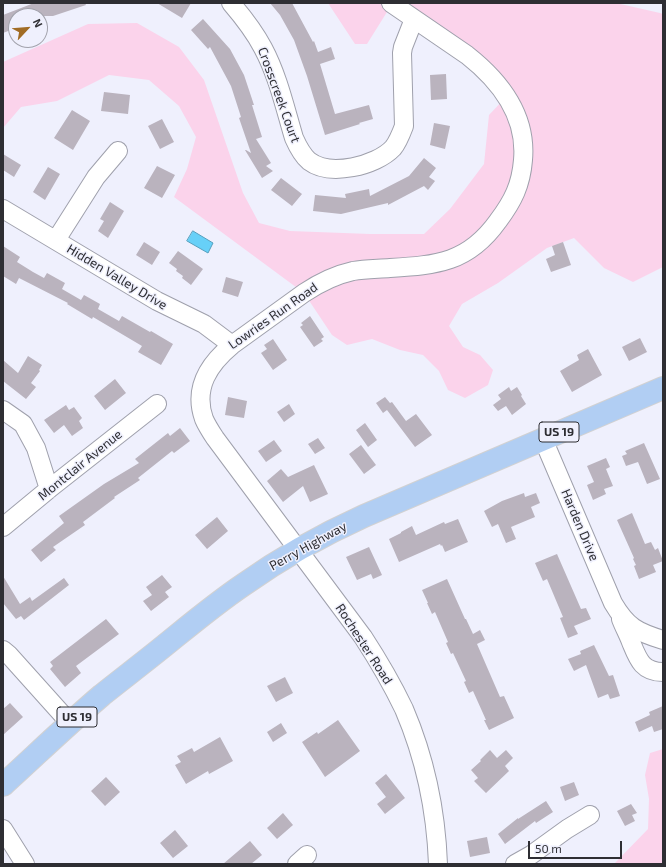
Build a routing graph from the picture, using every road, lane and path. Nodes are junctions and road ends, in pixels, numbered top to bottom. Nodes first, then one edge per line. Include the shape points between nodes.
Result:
1 (231, 3) edge
2 (391, 3) edge
3 (414, 19) junction
4 (118, 151) dead end
5 (3, 209) edge
6 (56, 240) junction
7 (232, 345) junction
8 (663, 388) edge
9 (157, 404) dead end
10 (3, 410) edge
11 (543, 439) junction
12 (49, 489) junction
13 (3, 527) edge
14 (297, 550) junction
15 (618, 610) junction
16 (663, 640) edge
17 (3, 650) edge
18 (663, 672) edge
19 (70, 723) junction
20 (3, 785) edge
21 (590, 815) dead end
22 (3, 829) edge
23 (25, 864) edge
24 (438, 864) edge
25 (515, 864) edge

1 - 3 street, Crosscreek Court via 264,49 298,147 309,161 318,166 338,169 373,161 393,148 400,137 404,126 402,53
2 - 3 street, Lowries Run Road
3 - 7 street, Lowries Run Road via 478,63 512,105 522,134 523,157 520,178 512,200 486,236 467,252 432,265 366,269 328,280 304,293
4 - 6 street via 96,177
5 - 6 street, Hidden Valley Drive
6 - 7 street, Hidden Valley Drive via 157,301 204,324
7 - 14 street, Lowries Run Road via 215,360 204,378 200,399 204,419 215,438
8 - 11 main road, Perry Highway / US 19
9 - 12 street, Montclair Avenue
10 - 12 street via 23,424 36,448
11 - 14 main road, Perry Highway / US 19 via 364,516
11 - 15 street, Harden Drive
12 - 13 street, Montclair Avenue
14 - 19 main road, Perry Highway / US 19 via 212,607
14 - 24 street, Rochester Road via 367,643 404,710 428,788 436,833
15 - 16 street, Harden Drive via 634,629
15 - 18 street, Harden Drive via 641,663 653,672
17 - 19 street
19 - 20 main road, Perry Highway / US 19
21 - 25 street
22 - 23 street

